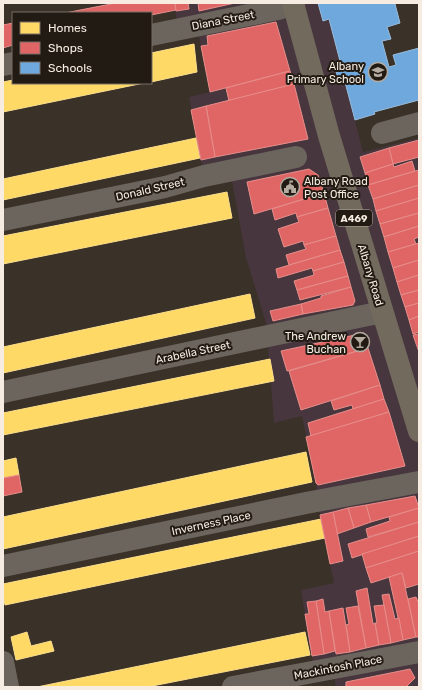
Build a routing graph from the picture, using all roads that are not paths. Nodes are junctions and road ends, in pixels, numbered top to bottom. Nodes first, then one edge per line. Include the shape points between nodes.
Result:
1 (293, 4) edge
2 (152, 35) edge
3 (419, 123) edge
4 (382, 133) dead end
5 (296, 157) dead end
6 (3, 220) edge
7 (382, 312) junction
8 (3, 392) edge
9 (419, 431) edge
10 (419, 482) edge
11 (3, 566) edge
12 (419, 652) edge
13 (3, 662) edge
14 (8, 687) edge
15 (233, 687) edge

1 - 2 street, Diana Street
1 - 7 main road, Albany Road / A469 via 329,136
3 - 4 street
5 - 6 street, Donald Street
7 - 8 street, Arabella Street
7 - 9 main road, Albany Road / A469
10 - 11 street, Inverness Place
12 - 15 street, Mackintosh Place
13 - 14 street

